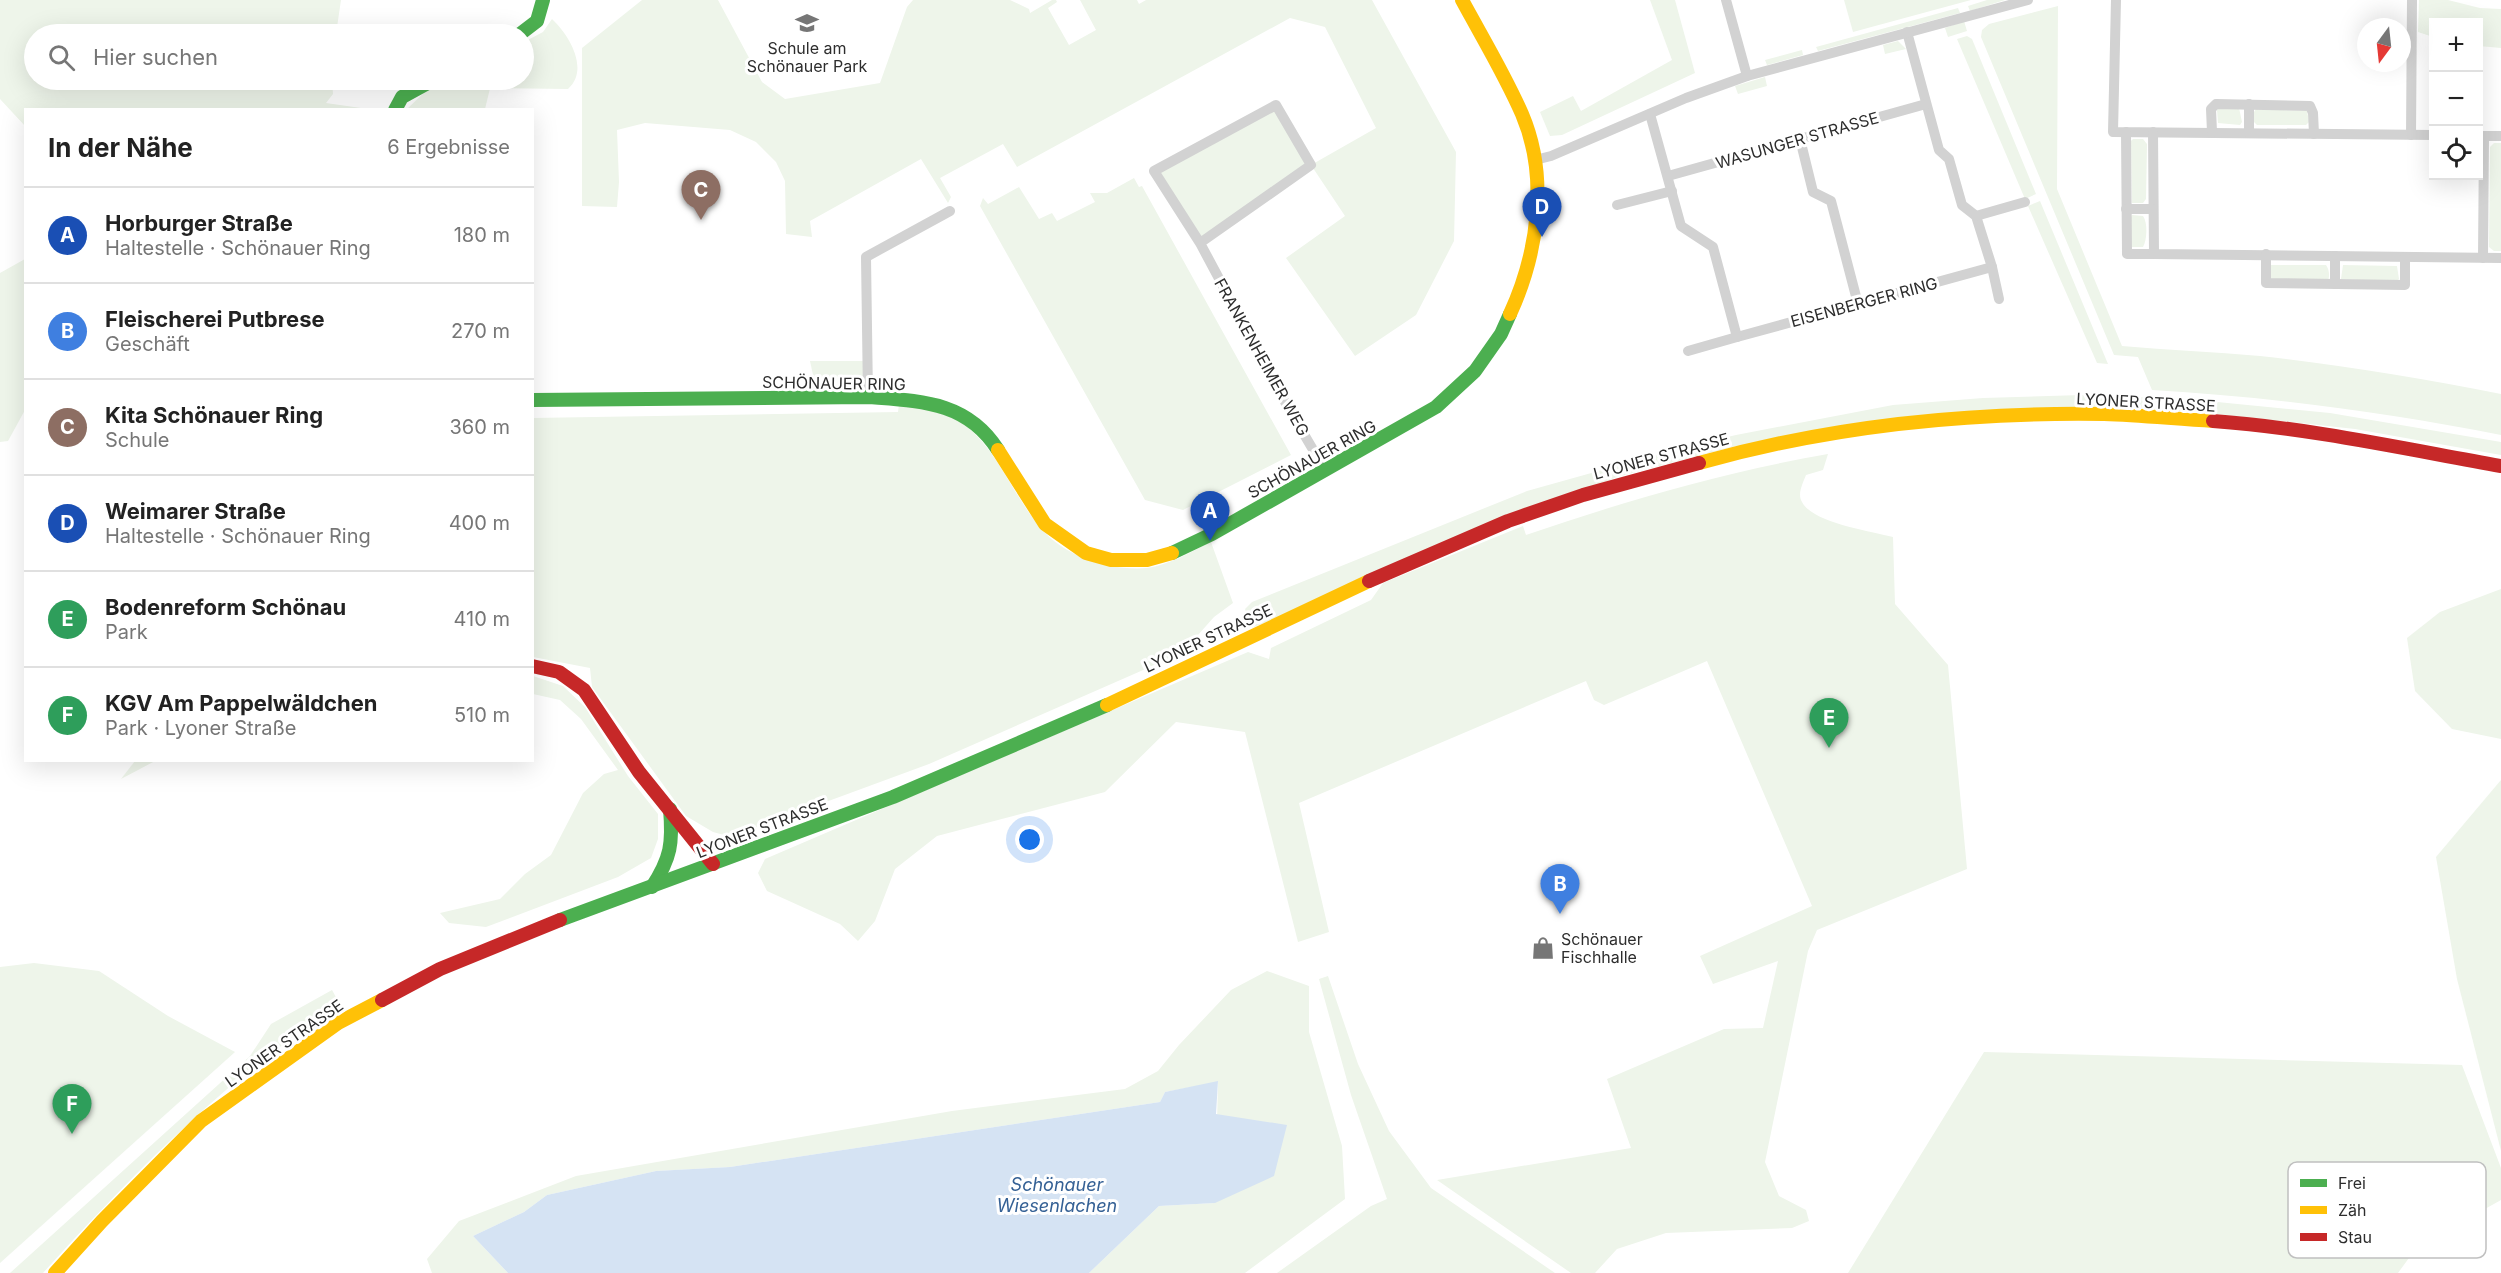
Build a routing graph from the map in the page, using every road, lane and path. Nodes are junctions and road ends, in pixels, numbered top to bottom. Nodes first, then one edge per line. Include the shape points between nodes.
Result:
1 (543, 0) edge
2 (1462, 0) edge
3 (1726, 0) edge
4 (2028, 0) edge
5 (2116, 0) edge
6 (2412, 0) edge
7 (534, 28) edge
8 (1907, 32) junction
9 (1747, 76) junction
10 (415, 90) edge
11 (1926, 104) junction
12 (2249, 105) junction
13 (396, 108) edge
14 (1650, 114) junction
15 (2126, 132) junction
16 (2154, 132) junction
17 (2211, 132) junction
18 (2249, 133) junction
19 (2314, 134) junction
20 (2411, 135) junction
21 (2429, 135) edge
22 (2483, 136) edge
23 (2501, 136) edge
24 (1800, 138) junction
25 (1535, 160) junction
26 (1668, 176) junction
27 (2482, 180) edge
28 (1672, 191) junction
29 (2025, 202) dead end
30 (1617, 205) dead end
31 (2126, 209) junction
32 (2154, 209) junction
33 (950, 211) dead end
34 (1976, 216) junction
35 (1200, 243) junction
36 (2154, 254) junction
37 (2266, 254) junction
38 (2335, 256) junction
39 (2405, 256) junction
40 (2483, 258) junction
41 (2501, 258) edge
42 (1992, 267) junction
43 (2335, 284) junction
44 (1999, 299) dead end
45 (1858, 304) junction
46 (1737, 337) junction
47 (1688, 351) dead end
48 (868, 397) junction
49 (534, 400) edge
50 (2501, 466) edge
51 (1325, 470) junction
52 (534, 666) edge
53 (670, 809) junction
54 (713, 864) junction
55 (652, 887) junction
56 (56, 1273) edge

1 - 7 main road
2 - 25 main road, SCHÖNAUER RING via 1522,114
3 - 9 street
4 - 8 street
5 - 15 street via 2113,132
6 - 20 street
8 - 9 street
8 - 11 street
9 - 14 street
10 - 13 main road via 402,97
11 - 24 street, WASUNGER STRASSE
11 - 34 street via 1939,150 1949,159 1962,205
12 - 17 street via 2216,104 2211,109
12 - 18 street
12 - 19 street via 2310,106
14 - 25 street
14 - 26 street
15 - 16 street
15 - 31 street
16 - 17 street
16 - 32 street
17 - 18 street
18 - 19 street
19 - 20 street
20 - 21 street
22 - 23 street
24 - 26 street, WASUNGER STRASSE
24 - 45 street via 1813,192 1831,201
25 - 51 main road, SCHÖNAUER RING via 1538,188 1534,241 1520,293 1501,334 1475,371 1436,407
26 - 28 street
27 - 40 street
28 - 30 street
28 - 46 street via 1681,226 1713,247
29 - 34 street
31 - 32 street
31 - 36 street via 2127,254
32 - 36 street
33 - 48 street via 866,257
34 - 42 street
35 - 35 street, FRANKENHEIMER WEG via 1154,171 1276,105 1311,165
35 - 51 street, FRANKENHEIMER WEG
36 - 37 street
37 - 38 street
37 - 43 street via 2266,284
38 - 39 street
38 - 43 street
39 - 40 street
39 - 43 street via 2405,285
40 - 41 street
42 - 44 street
42 - 45 street, EISENBERGER RING
45 - 46 street, EISENBERGER RING
46 - 47 street, EISENBERGER RING
48 - 49 main road, SCHÖNAUER RING
48 - 51 main road, SCHÖNAUER RING via 922,401 955,410 988,434 1045,524 1086,553 1111,560 1147,560 1175,552
50 - 54 main road, LYONER STRASSE via 2252,424 2106,414 1961,417 1816,436 1738,452 1583,495 1508,521 1359,585 1107,705 893,796
52 - 53 main road via 559,672 584,690 639,772
53 - 54 main road
53 - 55 main road via 673,841 669,864
54 - 55 main road, LYONER STRASSE
55 - 56 main road, LYONER STRASSE via 522,934 440,969 338,1023 201,1121

